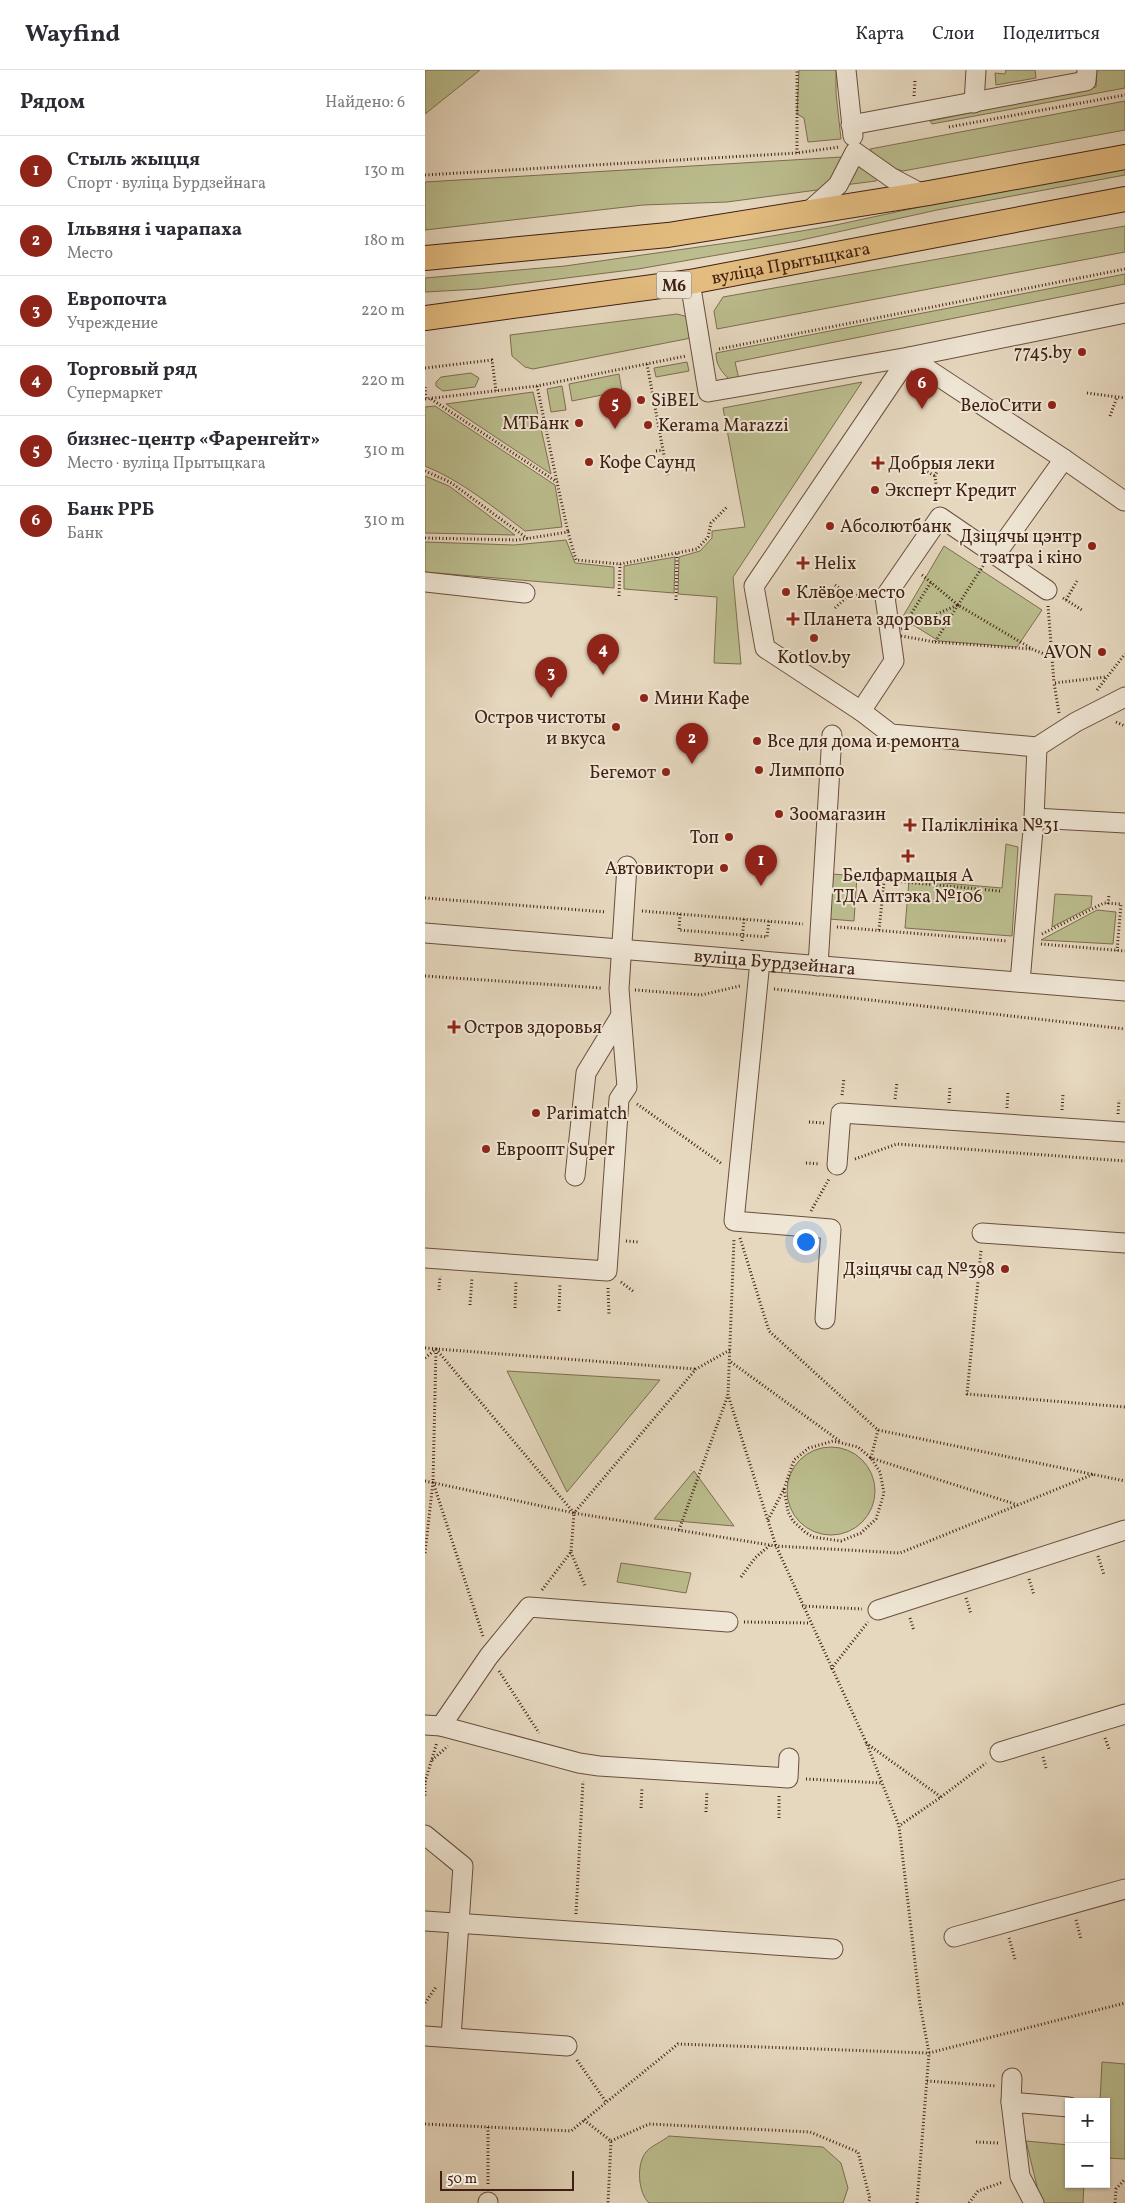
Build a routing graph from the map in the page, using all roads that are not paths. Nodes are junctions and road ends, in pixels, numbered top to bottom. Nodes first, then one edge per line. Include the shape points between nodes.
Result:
1 (846, 70) edge
2 (976, 70) edge
3 (1087, 70) edge
4 (974, 102) junction
5 (851, 125) junction
6 (855, 148) junction
7 (1125, 157) edge
8 (922, 194) junction
9 (1125, 200) edge
10 (807, 213) junction
11 (425, 258) edge
12 (689, 282) junction
13 (1125, 313) edge
14 (425, 318) edge
15 (909, 357) junction
16 (1064, 459) junction
17 (1125, 500) edge
18 (994, 553) junction
19 (425, 582) edge
20 (1047, 590) road end
21 (525, 593) dead end
22 (1125, 697) edge
23 (861, 711) junction
24 (832, 735) dead end
25 (1037, 747) junction
26 (1034, 818) junction
27 (1125, 824) edge
28 (627, 866) dead end
29 (425, 933) edge
30 (622, 948) junction
31 (760, 961) junction
32 (818, 966) junction
33 (1020, 982) junction
34 (1125, 990) edge
35 (620, 1017) junction
36 (1125, 1132) edge
37 (837, 1165) road end
38 (575, 1176) dead end
39 (982, 1233) road end
40 (1125, 1243) edge
41 (425, 1258) edge
42 (825, 1319) dead end
43 (1125, 1530) edge
44 (878, 1610) road end
45 (728, 1622) road end
46 (1125, 1714) edge
47 (433, 1726) edge
48 (1000, 1752) road end
49 (789, 1758) dead end
50 (425, 1835) edge
51 (1125, 1889) edge
52 (425, 1920) edge
53 (457, 1924) junction
54 (954, 1937) dead end
55 (833, 1949) dead end
56 (425, 2036) edge
57 (451, 2037) junction
58 (567, 2046) road end
59 (1065, 2106) edge
60 (1034, 2203) edge

1 - 5 street
2 - 4 street
3 - 4 street via 1087,81
4 - 5 street
5 - 6 street
6 - 8 street via 891,178
6 - 10 street via 838,185
7 - 8 main road
8 - 10 main road
9 - 12 main road, вуліца Прытыцкага / М6
10 - 11 main road via 668,235
12 - 14 main road, вуліца Прытыцкага / М6
12 - 15 street via 708,392
13 - 15 street
15 - 16 street
15 - 23 street via 754,586 765,648
16 - 17 street
16 - 18 street
18 - 20 street
18 - 23 street via 940,517 885,597 896,632 894,661
19 - 21 street
22 - 25 street
23 - 25 street via 891,734
24 - 32 street
25 - 26 street
26 - 27 street
26 - 33 street
28 - 30 street
29 - 30 street, вуліца Бурдзейнага
30 - 31 street, вуліца Бурдзейнага
30 - 35 street
31 - 32 street, вуліца Бурдзейнага
31 - 42 street via 735,1221 831,1229
32 - 33 street, вуліца Бурдзейнага
33 - 34 street, вуліца Бурдзейнага
35 - 38 street via 586,1073
35 - 41 street via 627,1087 619,1099 607,1271
36 - 37 street via 841,1113
39 - 40 street
43 - 44 street
45 - 47 street via 529,1607
46 - 48 street
47 - 49 street via 599,1766 784,1778
50 - 53 street via 463,1866
51 - 54 street
52 - 53 street
53 - 55 street
53 - 57 street
56 - 57 street
57 - 58 street
59 - 60 street via 1012,2089 1020,2176

